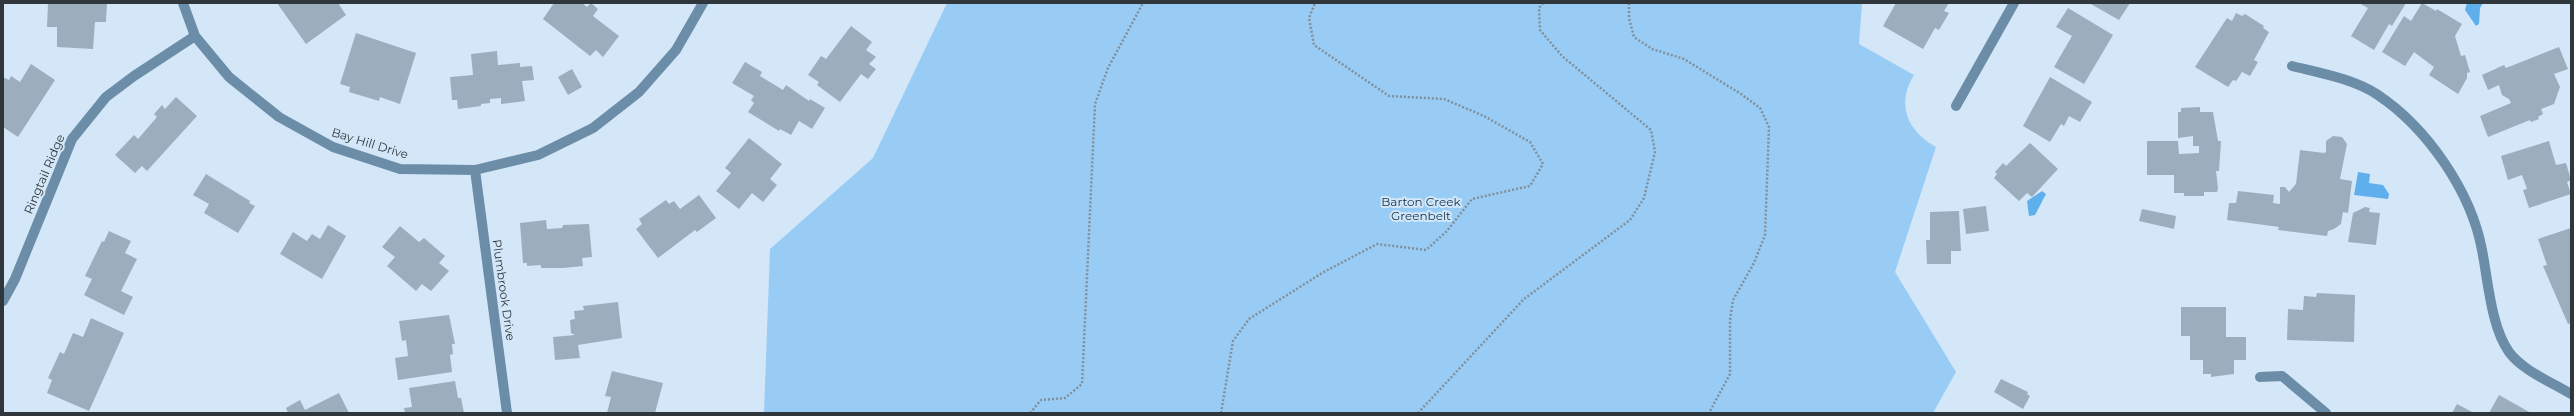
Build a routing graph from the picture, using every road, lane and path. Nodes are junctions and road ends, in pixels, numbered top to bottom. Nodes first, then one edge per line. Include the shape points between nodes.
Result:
1 (183, 3) edge
2 (1143, 3) edge
3 (1315, 3) edge
4 (1543, 3) edge
5 (1629, 3) edge
6 (2014, 3) edge
7 (702, 4) edge
8 (194, 36) junction
9 (2292, 66) dead end
10 (1956, 106) dead end
11 (475, 170) junction
12 (3, 301) edge
13 (2260, 377) dead end
14 (2571, 394) edge
15 (507, 413) edge
16 (1030, 413) edge
17 (1221, 413) edge
18 (1418, 413) edge
19 (1709, 413) edge
20 (2326, 413) edge

1 - 8 street
2 - 16 path via 1108,68 1096,104 1082,384 1065,398 1040,400
3 - 17 path via 1309,18 1314,45 1389,96 1444,99 1484,116 1530,142 1543,164 1530,186 1472,199 1446,231 1426,250 1377,244 1322,273 1249,319 1233,341
4 - 18 path via 1539,8 1540,30 1558,51 1651,130 1655,152 1644,198 1630,220 1524,299
5 - 19 path via 1629,18 1634,37 1652,49 1684,59 1740,94 1760,108 1769,127 1765,235 1754,263 1734,300 1730,320 1730,374
6 - 10 street
7 - 11 street, Bay Hill Drive via 676,50 639,92 593,128 538,155
8 - 11 street, Bay Hill Drive via 229,77 279,118 332,147 400,169
8 - 12 street, Ringtail Ridge via 106,97 72,139 15,278
9 - 14 street via 2337,78 2377,95 2414,124 2447,165 2481,241 2500,338 2516,360
11 - 15 street, Plumbrook Drive
13 - 20 street via 2282,376

